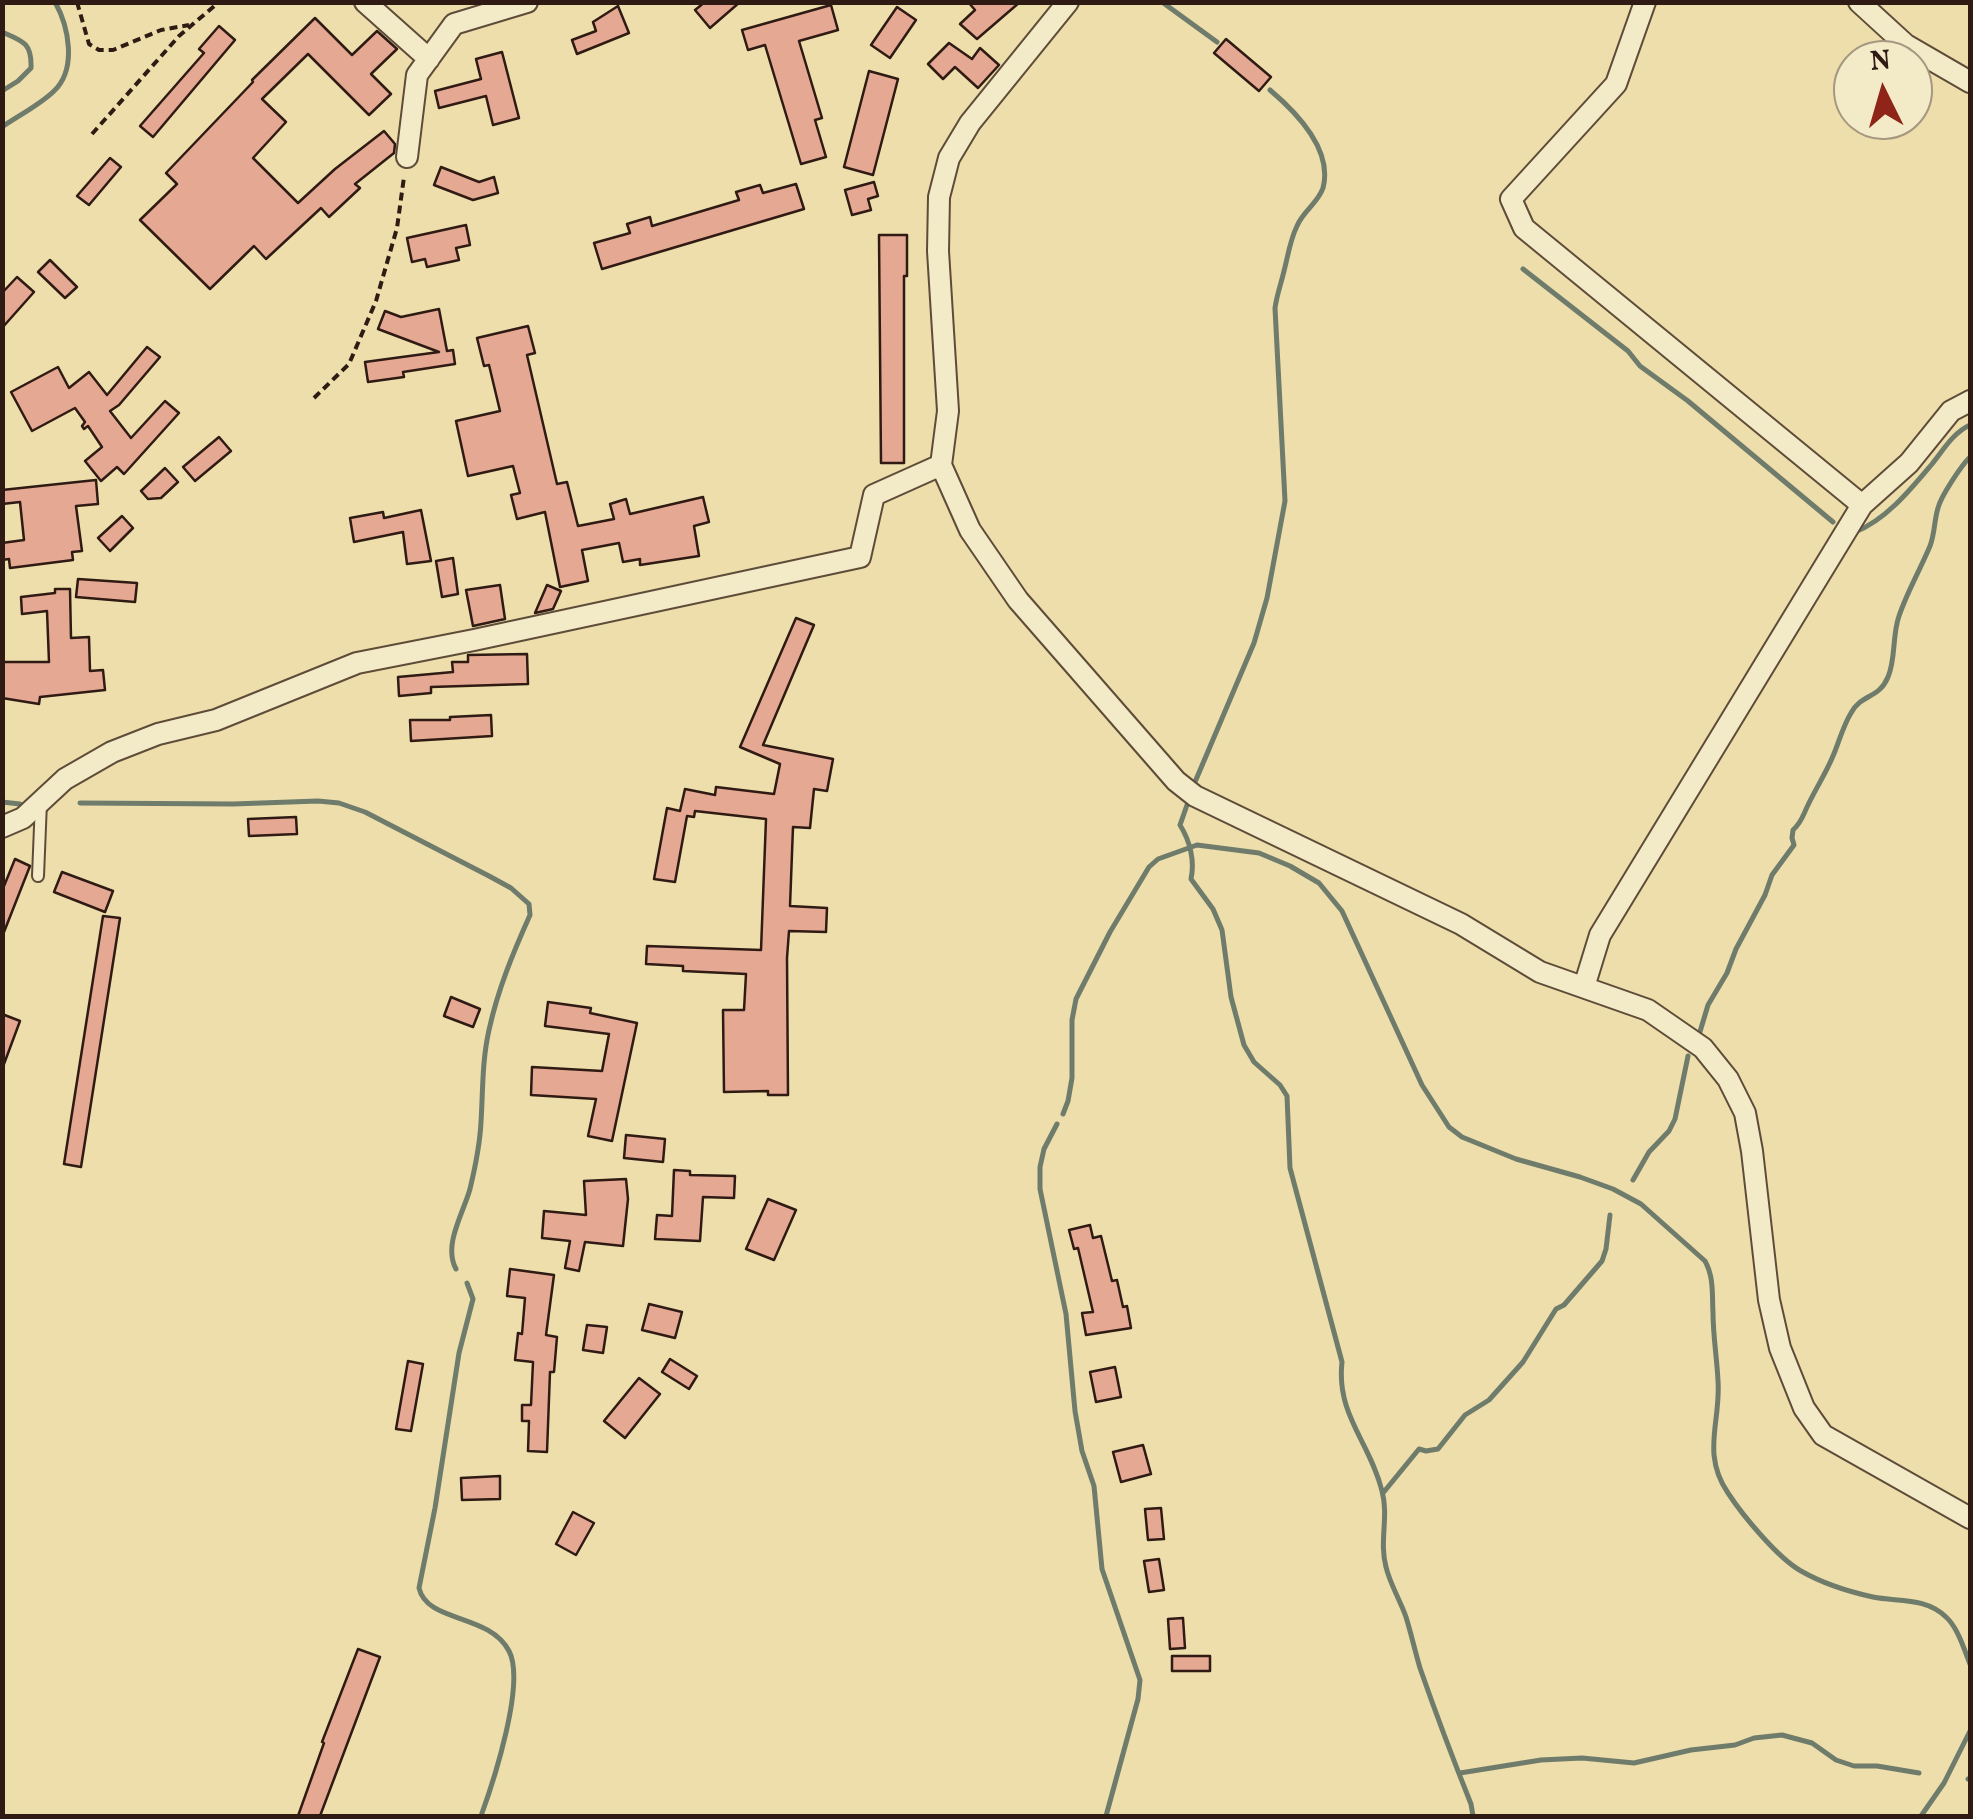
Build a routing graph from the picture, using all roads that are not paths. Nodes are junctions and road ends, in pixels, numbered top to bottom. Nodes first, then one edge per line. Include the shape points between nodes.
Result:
1 (365, 2) edge
2 (460, 2) edge
3 (527, 2) edge
4 (1068, 2) edge
5 (1645, 2) edge
6 (1859, 2) edge
7 (454, 24) junction
8 (429, 58) junction
9 (1970, 82) edge
10 (407, 157) road end
11 (1970, 401) edge
12 (941, 465) junction
13 (1862, 505) junction
14 (41, 801) junction
15 (2, 827) edge
16 (38, 876) dead end
17 (1584, 988) junction
18 (1970, 1518) edge

1 - 8 street
2 - 7 street
3 - 7 street
4 - 12 street via 949,158 938,215 948,411
5 - 13 street via 1616,84 1511,199 1524,228
6 - 9 street via 1906,45
7 - 8 street
8 - 10 street via 417,75
11 - 13 street via 1950,412 1909,463
12 - 14 street via 874,495 860,557 358,663 216,720 112,752
12 - 17 street via 970,530 1018,600 1176,781 1461,924 1540,972
13 - 17 street via 1600,935
14 - 15 street
14 - 16 lane
17 - 18 street via 1648,1010 1703,1048 1728,1079 1745,1113 1780,1348 1804,1408 1824,1435

